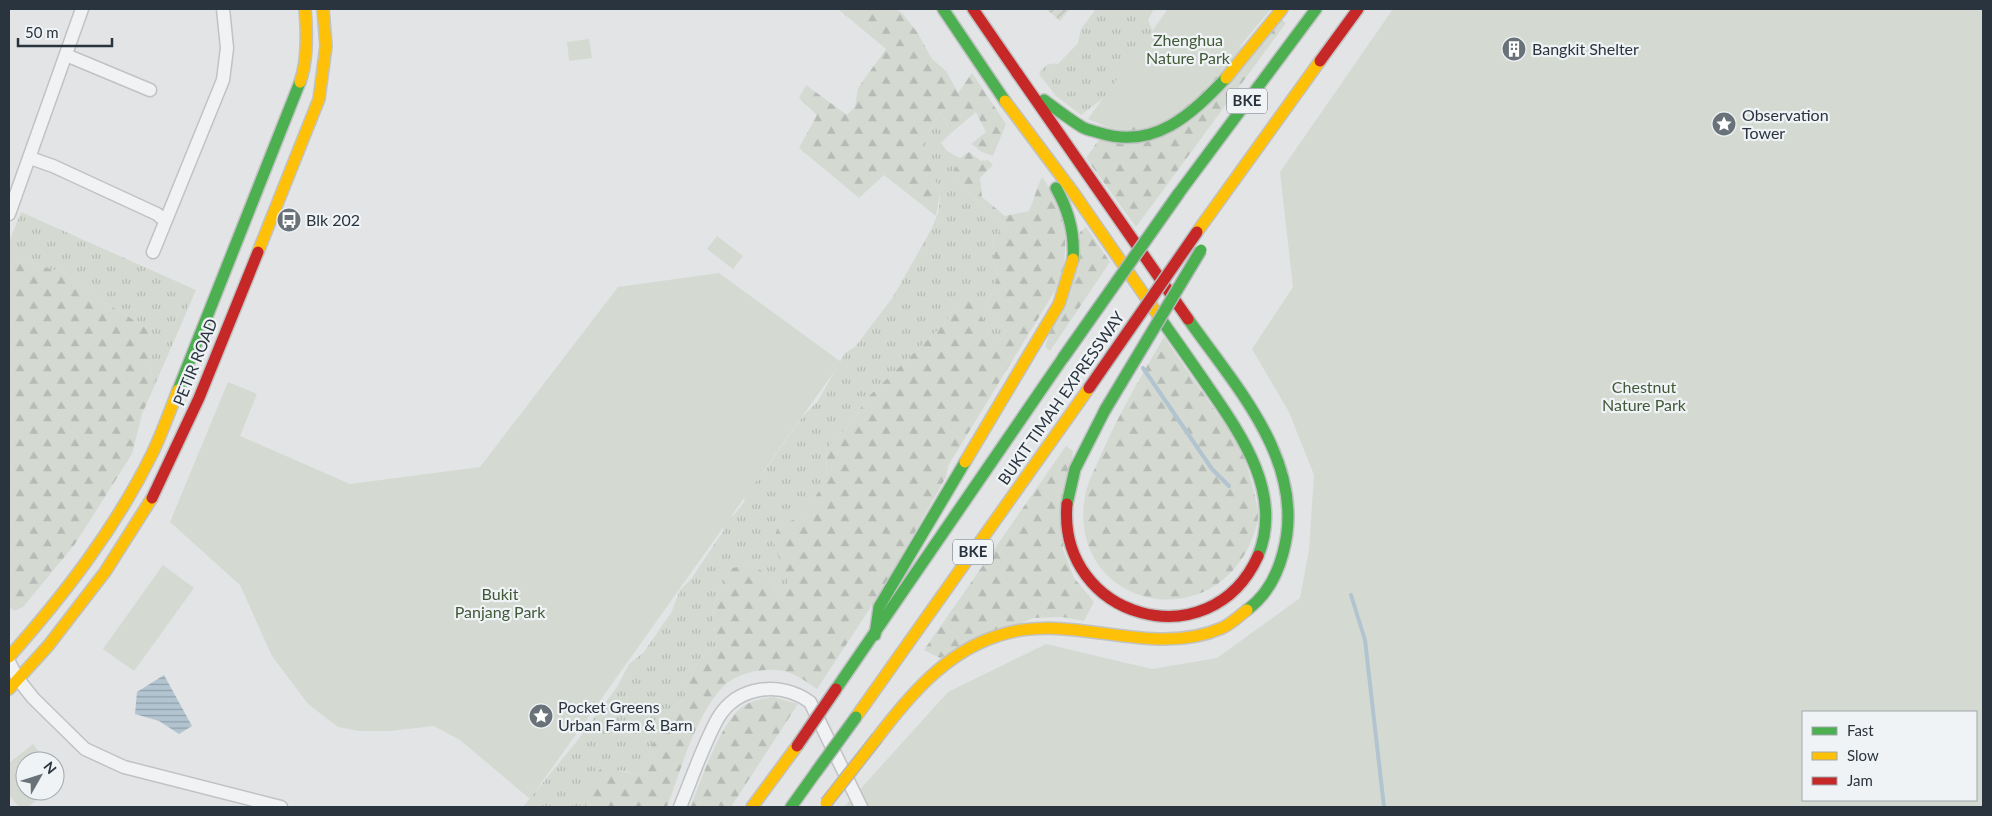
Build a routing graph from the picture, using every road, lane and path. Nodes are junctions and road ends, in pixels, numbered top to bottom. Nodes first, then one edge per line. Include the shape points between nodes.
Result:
1 (82, 9) edge
2 (224, 9) edge
3 (305, 9) edge
4 (324, 9) edge
5 (943, 9) edge
6 (973, 9) edge
7 (1282, 9) edge
8 (1316, 9) edge
9 (1358, 9) edge
10 (66, 55) junction
11 (1017, 73) junction
12 (150, 90) dead end
13 (1006, 100) junction
14 (30, 158) junction
15 (1224, 196) junction
16 (9, 214) edge
17 (165, 221) junction
18 (243, 229) junction
19 (266, 235) junction
20 (153, 252) dead end
21 (875, 634) junction
22 (9, 656) edge
23 (9, 662) edge
24 (18, 679) junction
25 (9, 689) edge
26 (825, 805) edge
27 (281, 807) edge
28 (680, 807) edge
29 (752, 807) edge
30 (791, 807) edge
31 (862, 807) edge

1 - 10 street
2 - 17 street via 227,48 223,80
3 - 18 main road, PETIR ROAD via 307,28 302,74
4 - 19 main road, PETIR ROAD via 326,46 320,99
5 - 13 main road
6 - 11 main road
7 - 11 main road via 1193,114 1154,134 1134,138 1104,137 1067,119
8 - 21 main road, BUKIT TIMAH EXPRESSWAY / BKE, bridge via 1179,193
9 - 15 main road, BUKIT TIMAH EXPRESSWAY / BKE
10 - 12 street
10 - 14 street
11 - 26 main road, bridge via 1260,422 1277,454 1287,486 1291,516 1289,540 1278,572 1264,594 1244,614 1222,628 1198,637 1155,641 1033,628 1000,634 972,646 945,663 908,697
13 - 15 main road, bridge via 1073,192 1239,431 1256,466 1266,510 1265,536 1256,562 1230,597 1212,609 1191,616 1161,618 1126,609 1102,594 1082,571 1071,546 1067,507 1078,461 1105,410 1201,250
13 - 21 main road via 1064,201 1073,225 1073,267 1059,304 880,607
14 - 16 street
14 - 17 street via 157,214
15 - 30 main road, BUKIT TIMAH EXPRESSWAY / BKE, bridge
17 - 20 street
18 - 19 main road via 250,244 259,244
18 - 22 main road, PETIR ROAD via 141,476 89,561
19 - 24 main road, PETIR ROAD via 159,487 105,572
21 - 29 main road, BUKIT TIMAH EXPRESSWAY / BKE, bridge
23 - 24 street
24 - 25 main road, PETIR ROAD
24 - 27 street via 85,749 105,760
28 - 31 street via 723,712 740,697 772,688 795,692 810,702

